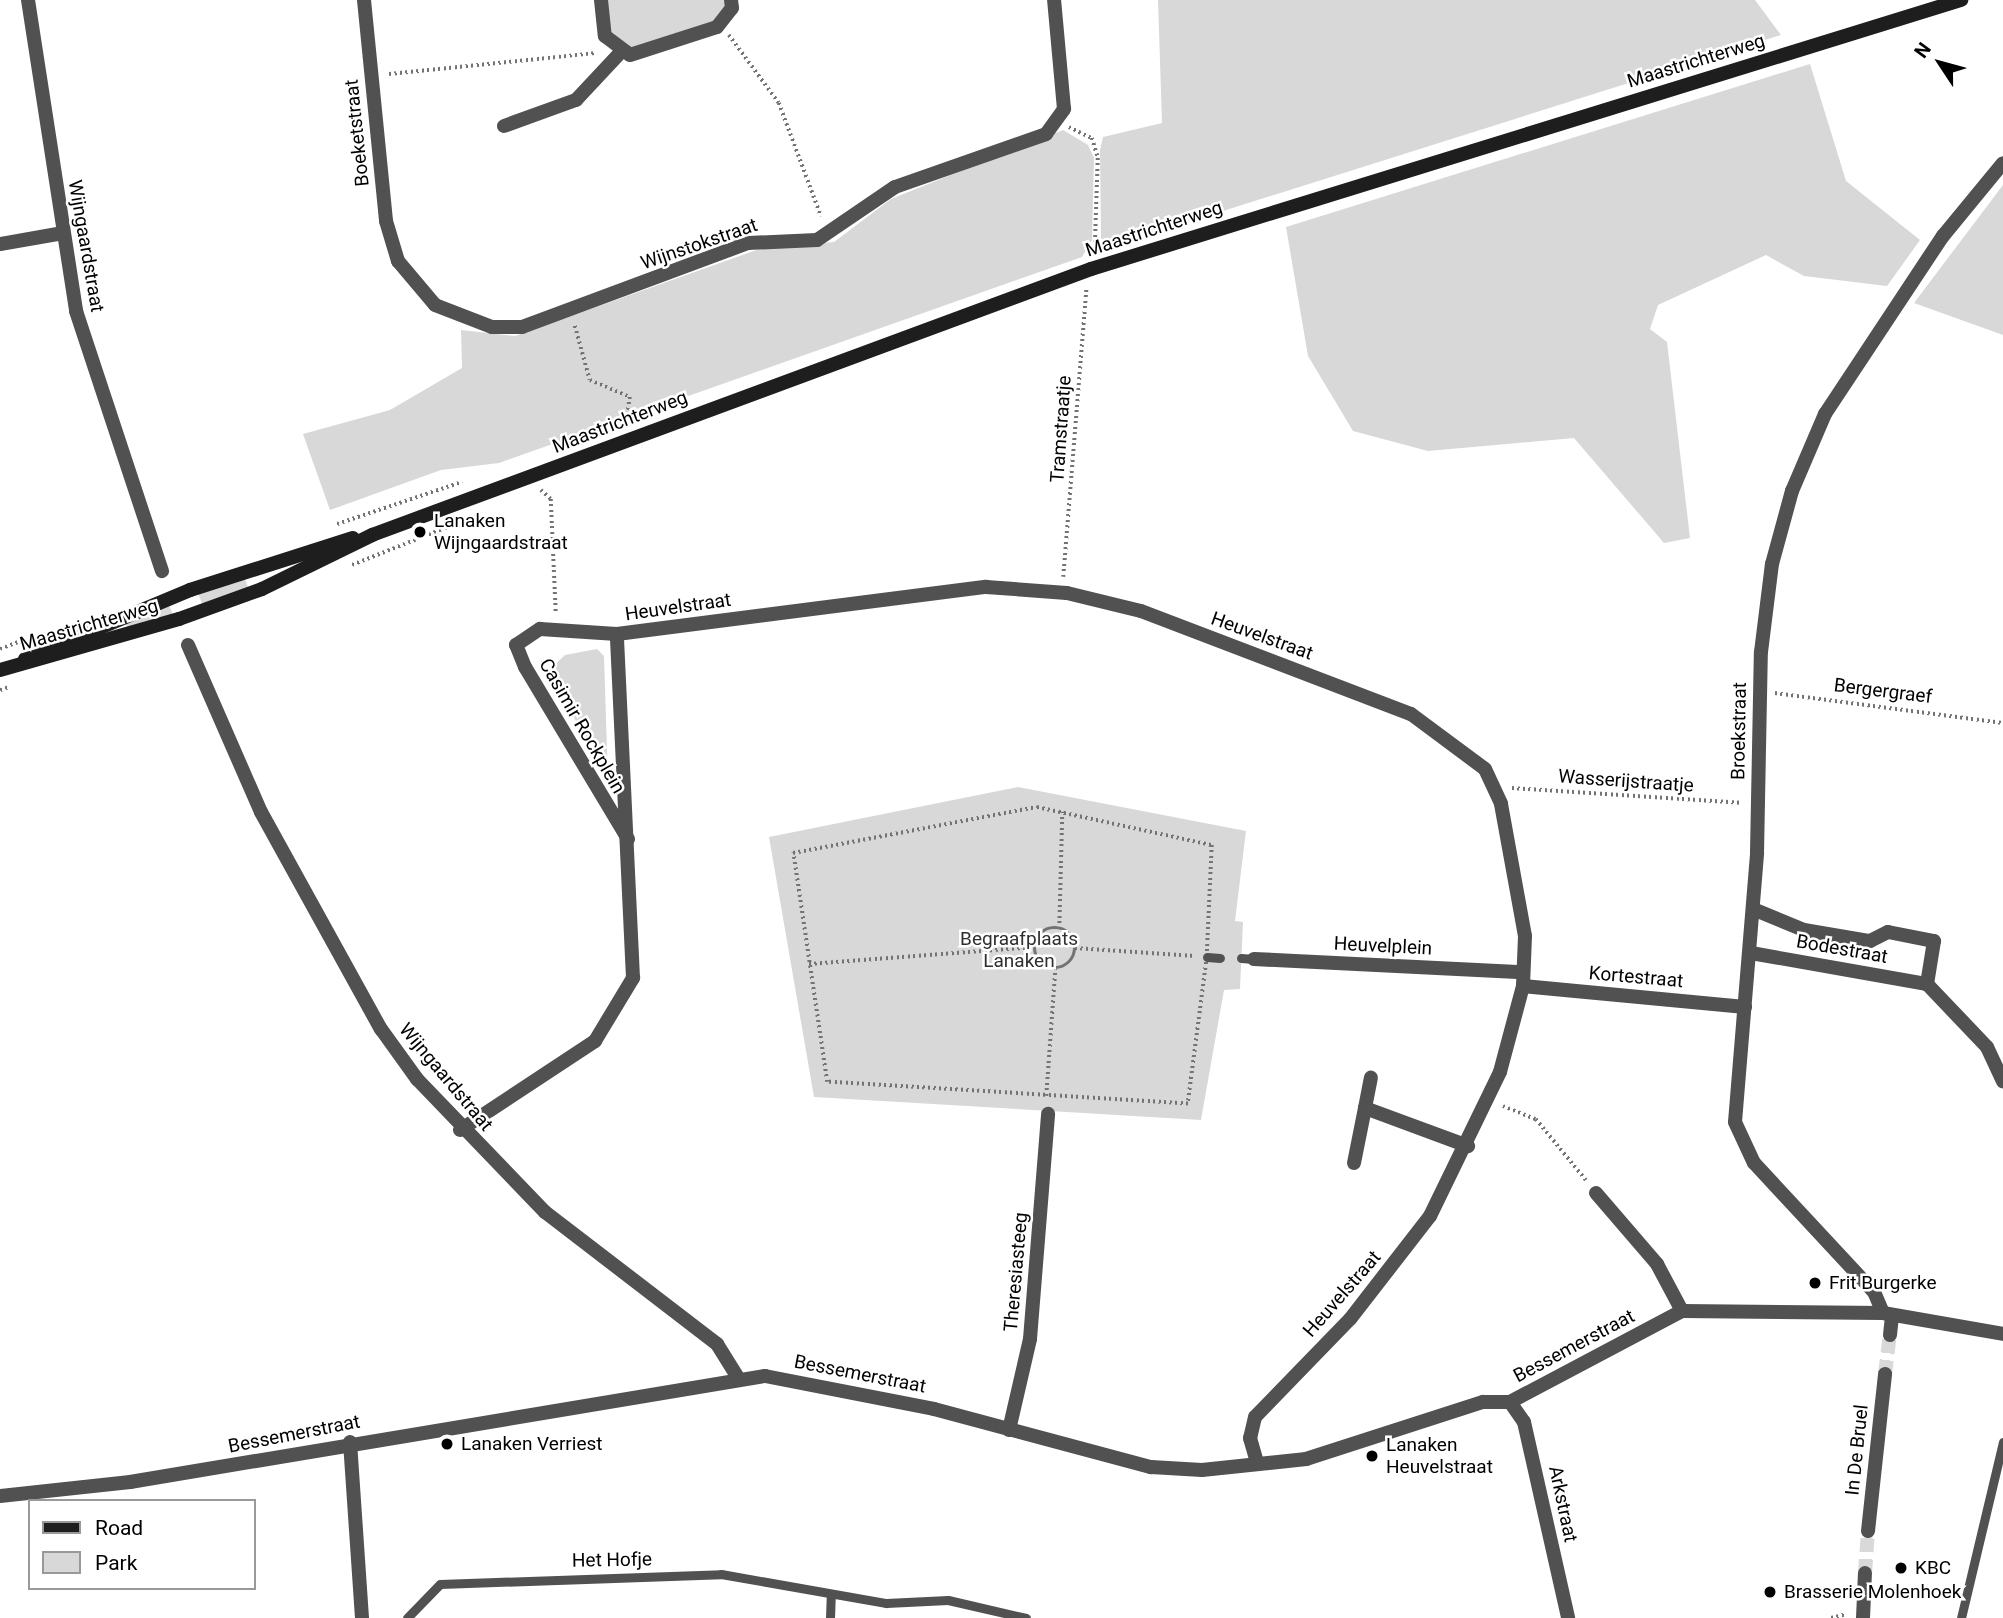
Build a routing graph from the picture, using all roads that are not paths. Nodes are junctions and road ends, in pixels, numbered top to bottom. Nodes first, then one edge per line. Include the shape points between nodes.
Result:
1 (27, 0) edge
2 (364, 0) edge
3 (601, 0) edge
4 (731, 0) edge
5 (1054, 0) edge
6 (1961, 0) edge
7 (618, 52) junction
8 (504, 126) dead end
9 (2003, 163) edge
10 (63, 233) junction
11 (0, 244) edge
12 (398, 261) joint
13 (372, 535) junction
14 (162, 571) dead end
15 (617, 634) junction
16 (188, 645) dead end
17 (4, 668) edge
18 (628, 839) junction
19 (1754, 909) junction
20 (1751, 953) junction
21 (1207, 957) road end
22 (1220, 958) dead end
23 (1247, 959) dead end
24 (1523, 979) junction
25 (1927, 984) junction
26 (1745, 1007) junction
27 (1371, 1078) dead end
28 (2003, 1082) edge
29 (1364, 1108) junction
30 (1048, 1114) road end
31 (460, 1130) junction
32 (1468, 1146) junction
33 (1354, 1163) dead end
34 (1596, 1193) road end
35 (1682, 1311) junction
36 (1887, 1314) junction
37 (2003, 1334) edge
38 (1890, 1335) tunnel mouth
39 (1885, 1374) tunnel mouth
40 (738, 1378) junction
41 (1510, 1402) junction
42 (1009, 1430) junction
43 (350, 1442) junction
44 (2003, 1442) edge
45 (1257, 1462) junction
46 (0, 1496) edge
47 (1868, 1531) tunnel mouth
48 (1865, 1573) tunnel mouth
49 (831, 1594) junction
50 (362, 1618) edge
51 (407, 1618) edge
52 (830, 1618) edge
53 (1026, 1618) edge
54 (1568, 1618) edge
55 (1863, 1618) edge
56 (1961, 1618) edge

1 - 10 street, Wijngaardstraat
2 - 12 street, Boeketstraat via 386,221
3 - 7 street via 606,36
4 - 7 street via 720,24 640,55
5 - 12 street, Wijnstokstraat via 1064,109 1046,134 895,187 828,235 748,243 522,327 464,318 414,287
6 - 13 main road, Maastrichterweg via 1091,269
7 - 8 street via 576,100
9 - 19 street, Broekstraat via 1943,236 1825,414 1792,491 1772,564 1759,691
10 - 11 street
10 - 14 street, Wijngaardstraat via 76,311
13 - 17 main road, Maastrichterweg via 190,590
13 - 17 main road, Maastrichterweg via 262,589 179,619
15 - 18 street, Casimir Rockplein
15 - 18 street, Casimir Rockplein via 540,628 516,645 596,794
15 - 24 street, Heuvelstraat via 986,587 1062,592 1141,611 1411,714 1476,761 1493,786 1514,863
16 - 31 street, Wijngaardstraat via 261,811 381,1029
18 - 31 street, Casimir Rockplein via 636,936 633,978 619,1008 595,1041 568,1064
19 - 20 street, Broekstraat
19 - 25 street, Bodestraat via 1804,930 1870,941 1888,932 1934,940
20 - 25 street, Bodestraat
20 - 26 street, Broekstraat
21 - 22 lane
23 - 24 street, Heuvelplein
24 - 26 street, Kortestraat
24 - 32 street, Heuvelstraat via 1488,1101
25 - 28 street via 1987,1047
26 - 36 street, Broekstraat via 1735,1122 1754,1163 1874,1292
27 - 29 street
29 - 32 street
29 - 33 street
30 - 42 street, Theresiasteeg via 1030,1339
31 - 40 street, Wijngaardstraat via 575,1238 717,1344
32 - 45 street, Heuvelstraat via 1388,1273 1255,1417 1250,1438
34 - 35 street via 1657,1264
35 - 36 street, Bessemerstraat
35 - 41 street, Bessemerstraat
36 - 37 street, Bessemerstraat
36 - 38 street
39 - 47 street, In De Bruel
40 - 42 street, Bessemerstraat via 793,1379
40 - 43 street, Bessemerstraat
41 - 45 street, Bessemerstraat via 1483,1402 1306,1459
41 - 54 street, Arkstraat via 1524,1422
42 - 45 street, Bessemerstraat via 1151,1466 1202,1470
43 - 46 street, Bessemerstraat via 130,1482
43 - 50 street
44 - 56 lane
48 - 55 street
49 - 51 lane, Het Hofje via 721,1574 472,1580 440,1584
49 - 52 lane
49 - 53 lane, Het Hofje via 886,1602 948,1600

